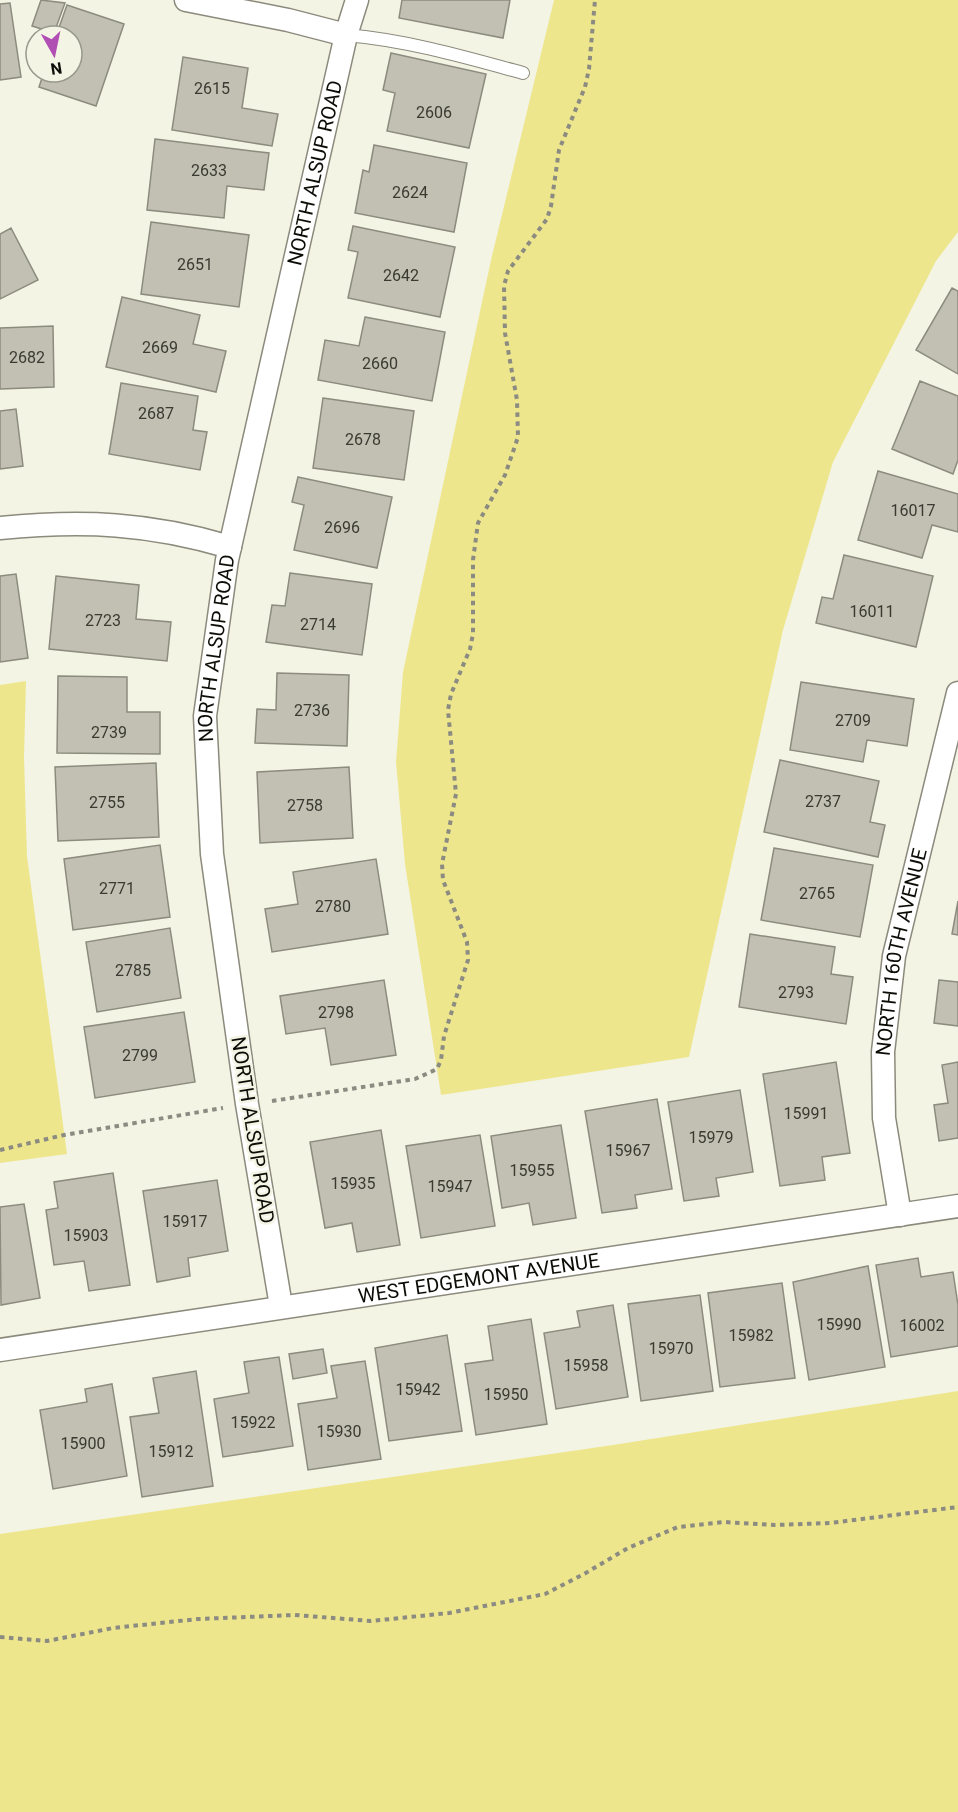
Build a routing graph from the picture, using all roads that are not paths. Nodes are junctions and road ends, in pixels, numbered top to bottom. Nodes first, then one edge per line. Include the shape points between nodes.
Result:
1 (186, 0) edge
2 (357, 0) edge
3 (346, 35) junction
4 (524, 73) dead end
5 (0, 528) edge
6 (230, 547) junction
7 (957, 706) edge
8 (958, 1206) edge
9 (900, 1215) junction
10 (281, 1306) junction
11 (0, 1350) edge

1 - 3 street
2 - 3 street, NORTH ALSUP ROAD
3 - 4 lane via 374,37
3 - 6 street, NORTH ALSUP ROAD
5 - 6 street via 112,523 185,533
6 - 10 street, NORTH ALSUP ROAD via 205,716 212,854
7 - 9 street, NORTH 160TH AVENUE via 894,956 883,1052 884,1118
8 - 9 street, WEST EDGEMONT AVENUE
9 - 10 street, WEST EDGEMONT AVENUE
10 - 11 street, WEST EDGEMONT AVENUE

